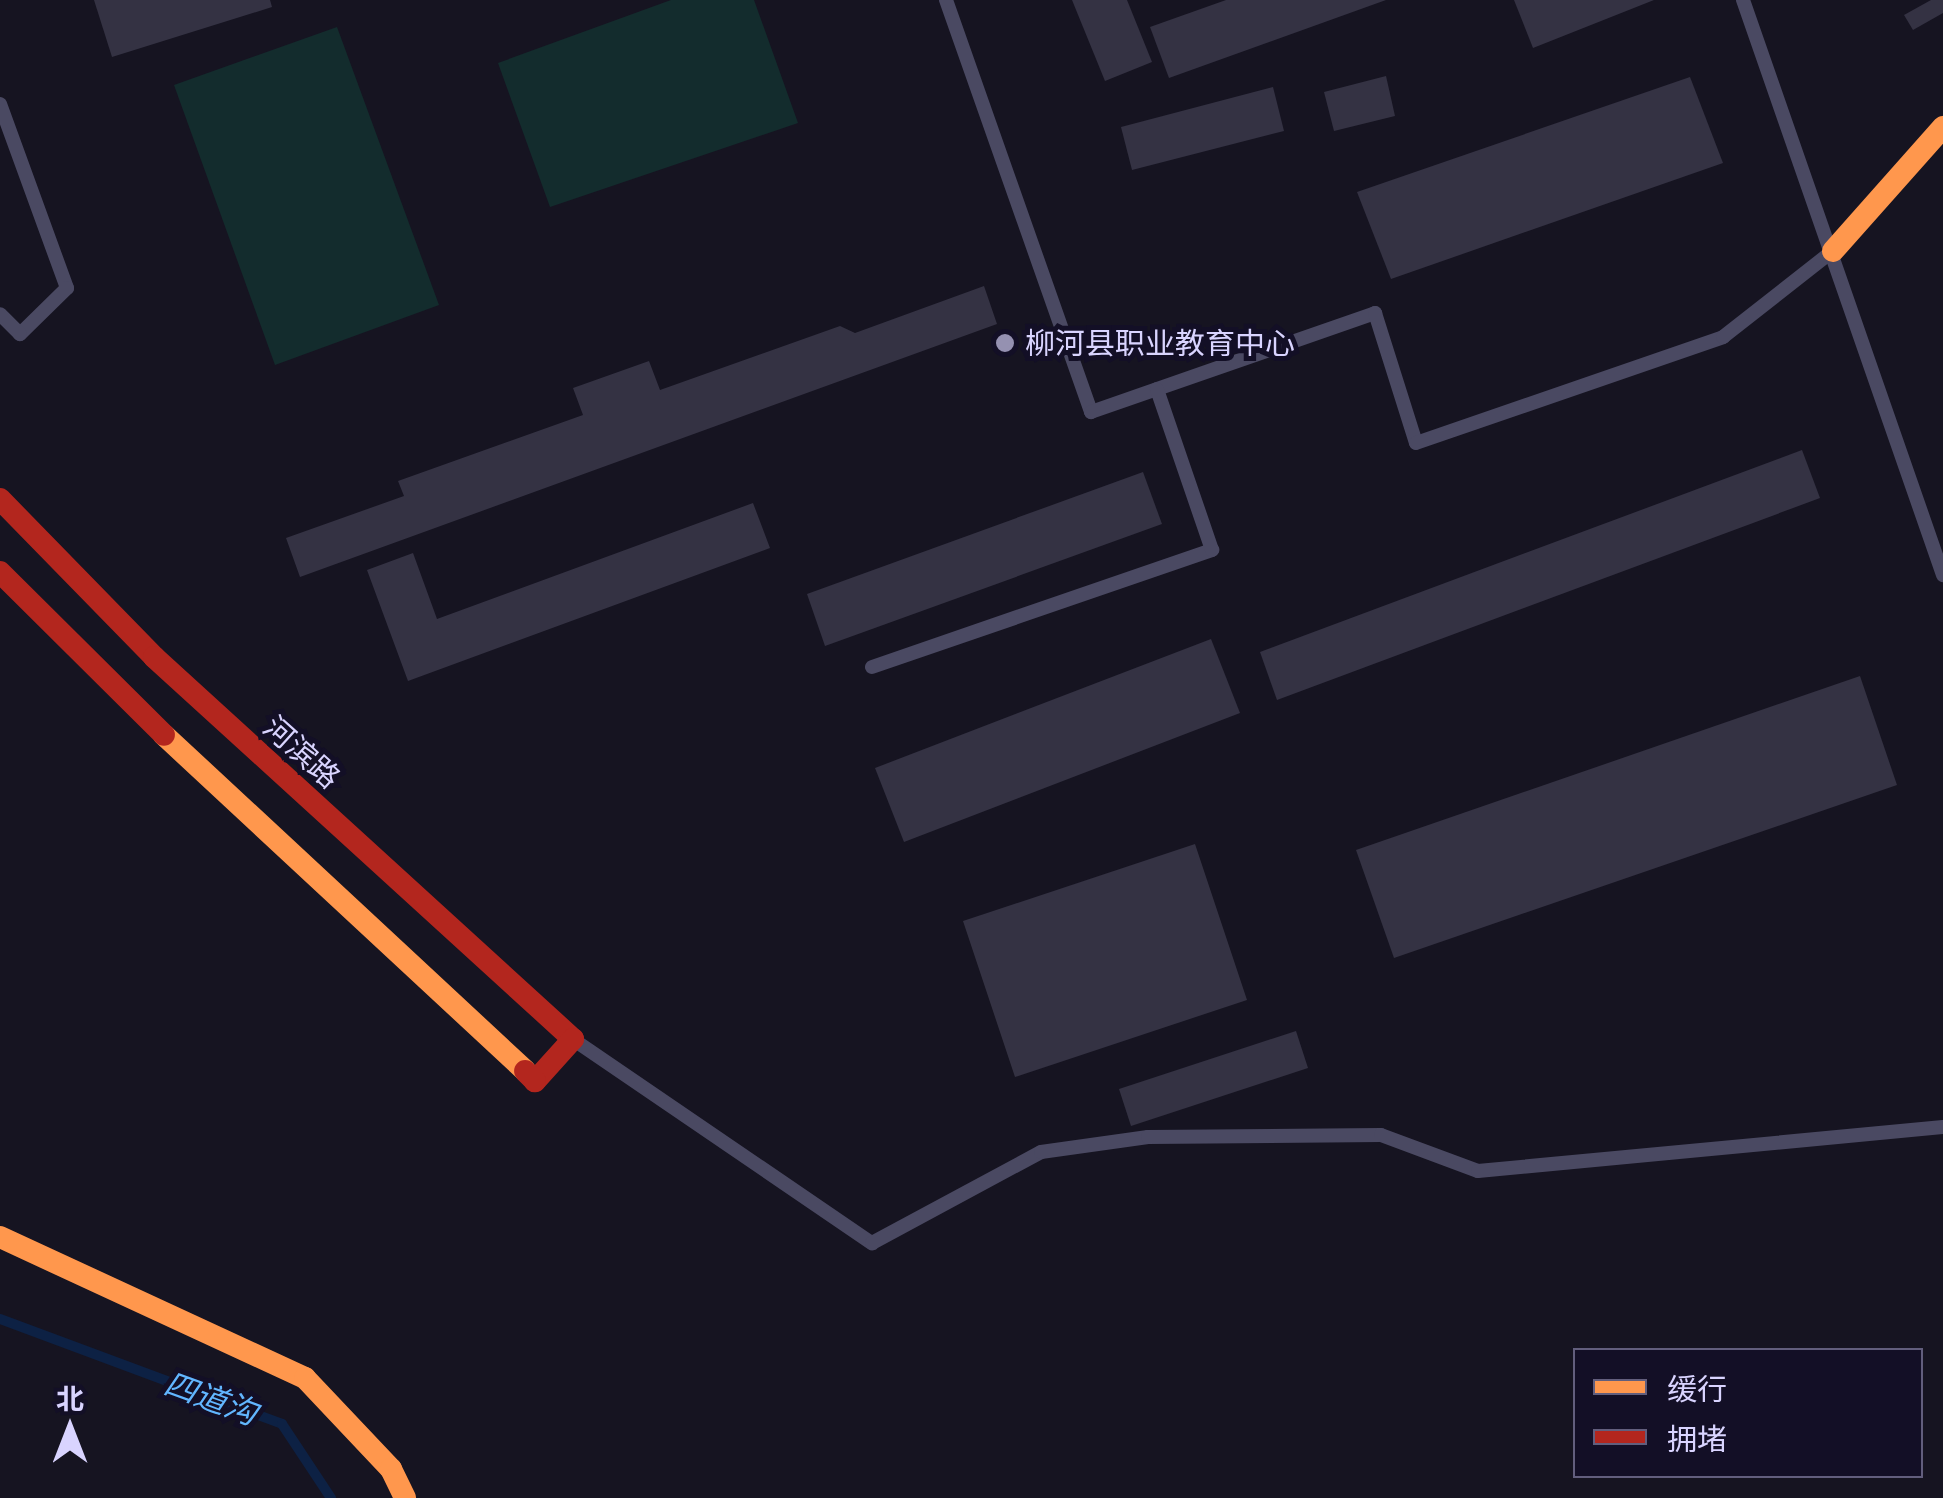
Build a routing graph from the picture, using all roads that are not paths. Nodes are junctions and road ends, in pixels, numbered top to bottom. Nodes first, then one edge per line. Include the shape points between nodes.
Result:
1 (946, 0) edge
2 (1743, 0) edge
3 (0, 104) edge
4 (1943, 126) edge
5 (1833, 251) junction
6 (0, 314) edge
7 (1157, 389) junction
8 (0, 499) edge
9 (0, 572) edge
10 (1943, 575) edge
11 (872, 667) dead end
12 (573, 1039) junction
13 (1943, 1128) edge
14 (0, 1237) edge
15 (405, 1498) edge

1 - 7 lane via 1091,412
2 - 5 lane
3 - 6 lane via 67,288 20,334
4 - 5 street
5 - 7 lane via 1724,338 1416,442 1375,313
5 - 10 lane
7 - 11 lane via 1212,550
8 - 12 street, 河滨路 via 154,657
9 - 12 street via 119,693 535,1081
12 - 13 lane via 872,1244 1040,1152 1148,1137 1380,1135 1478,1170
14 - 15 street via 305,1378 391,1469

